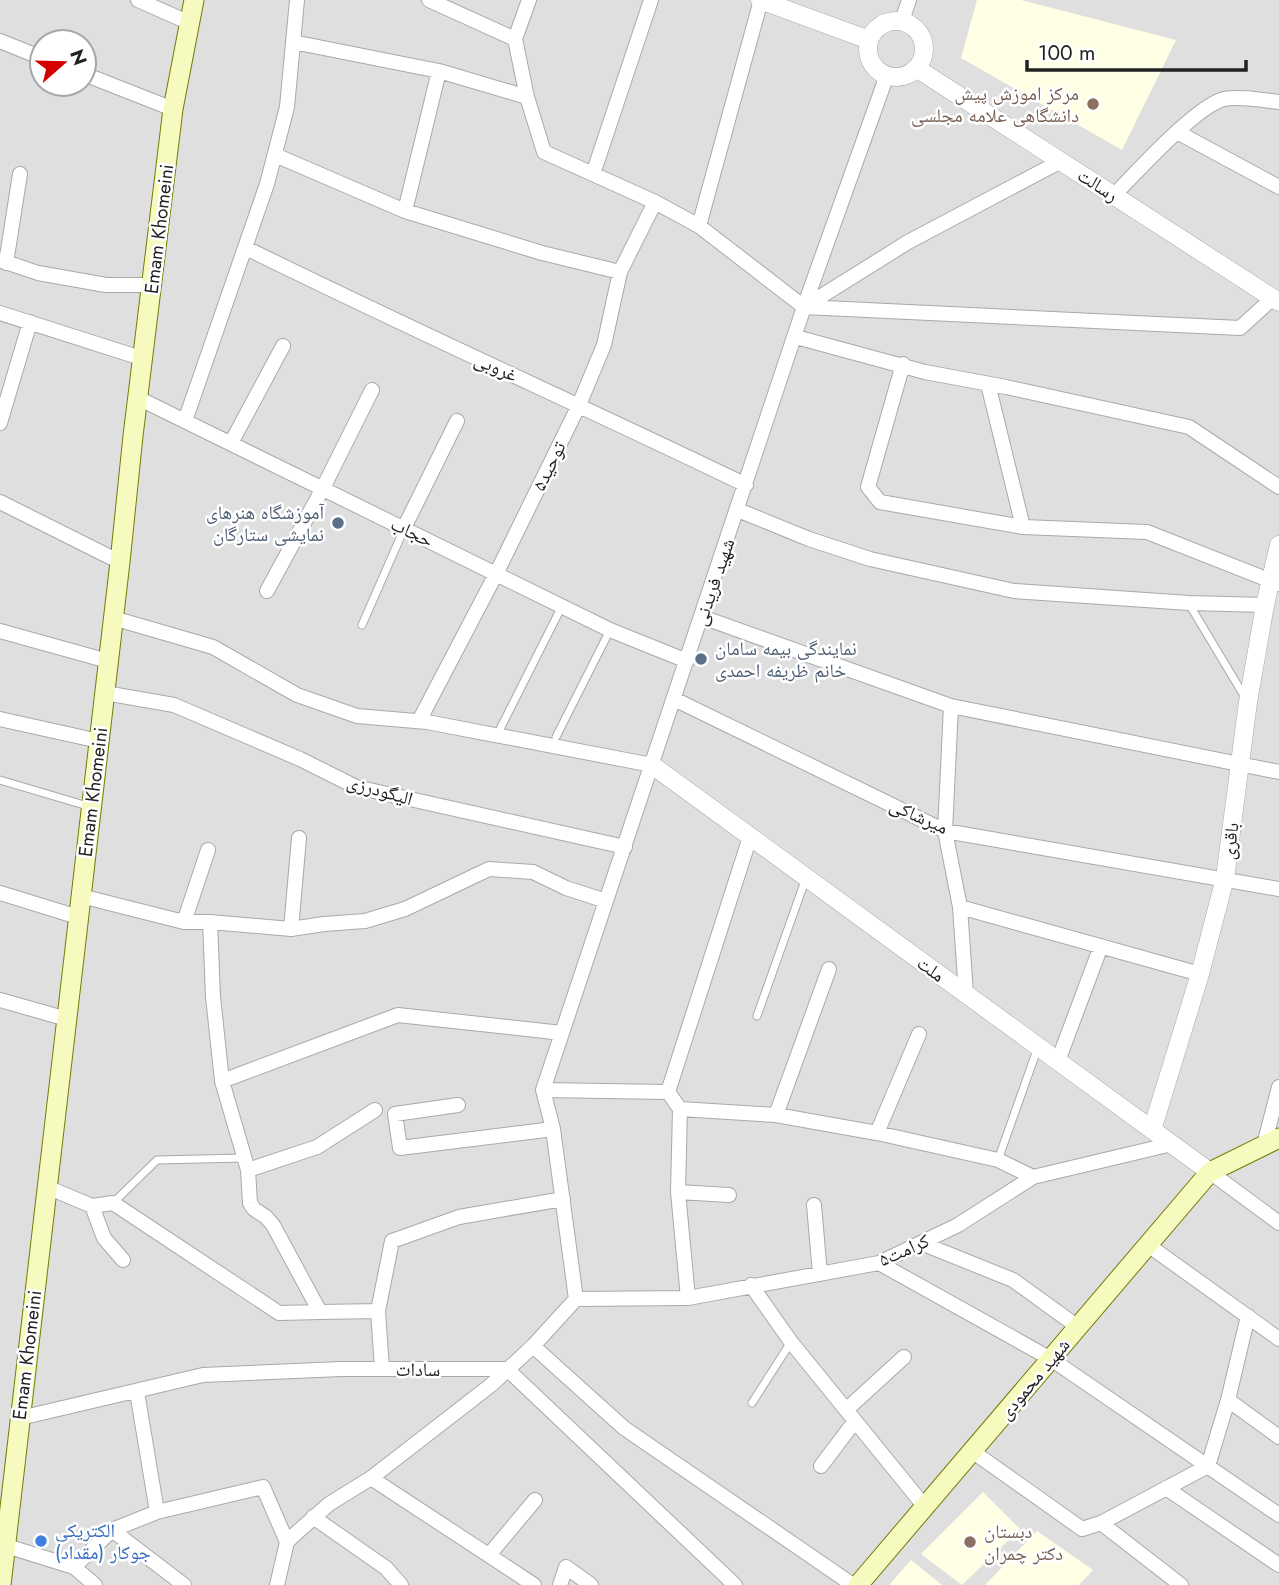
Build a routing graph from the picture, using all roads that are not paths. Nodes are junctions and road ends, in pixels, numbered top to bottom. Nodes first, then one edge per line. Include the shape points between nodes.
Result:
1 (138, 0) edge
2 (194, 0) edge
3 (297, 0) edge
4 (429, 0) edge
5 (529, 0) edge
6 (650, 0) edge
7 (760, 0) edge
8 (909, 0) edge
9 (781, 4) edge
10 (902, 21) junction
11 (190, 23) junction
12 (515, 39) junction
13 (869, 40) junction
14 (0, 41) edge
15 (293, 42) junction
16 (28, 52) edge
17 (916, 68) junction
18 (439, 71) junction
19 (887, 75) junction
20 (98, 80) edge
21 (527, 97) junction
22 (1279, 102) edge
23 (173, 109) junction
24 (1177, 132) junction
25 (275, 155) junction
26 (1061, 161) junction
27 (20, 174) dead end
28 (593, 174) junction
29 (1279, 187) edge
30 (1114, 195) junction
31 (655, 202) junction
32 (405, 211) junction
33 (699, 226) junction
34 (246, 248) junction
35 (3, 261) edge
36 (620, 272) junction
37 (153, 285) junction
38 (1276, 300) edge
39 (804, 307) junction
40 (0, 313) edge
41 (30, 322) junction
42 (796, 337) junction
43 (283, 346) dead end
44 (144, 359) junction
45 (902, 364) junction
46 (988, 384) junction
47 (372, 390) dead end
48 (138, 398) junction
49 (579, 405) junction
50 (185, 421) junction
51 (457, 421) dead end
52 (0, 423) edge
53 (231, 443) junction
54 (746, 485) junction
55 (1279, 487) edge
56 (323, 488) junction
57 (0, 502) edge
58 (738, 510) junction
59 (1023, 527) junction
60 (404, 528) junction
61 (1279, 545) edge
62 (120, 562) junction
63 (497, 572) junction
64 (1275, 583) edge
65 (267, 592) dead end
66 (1189, 603) junction
67 (562, 605) junction
68 (1265, 605) junction
69 (702, 617) junction
70 (113, 618) junction
71 (362, 625) dead end
72 (610, 630) junction
73 (0, 631) edge
74 (108, 661) junction
75 (687, 662) junction
76 (105, 693) junction
77 (674, 699) junction
78 (1248, 702) junction
79 (951, 706) junction
80 (0, 719) edge
81 (419, 721) junction
82 (497, 736) junction
83 (556, 737) dead end
84 (99, 741) junction
85 (1240, 763) junction
86 (652, 765) junction
87 (1279, 772) edge
88 (0, 780) edge
89 (91, 808) junction
90 (946, 831) junction
91 (750, 837) junction
92 (299, 838) dead end
93 (625, 847) junction
94 (208, 850) dead end
95 (806, 877) junction
96 (1225, 878) junction
97 (1279, 889) edge
98 (0, 892) edge
99 (81, 896) junction
100 (606, 901) junction
101 (961, 907) junction
102 (78, 917) junction
103 (184, 922) junction
104 (210, 922) junction
105 (291, 929) junction
106 (1101, 946) junction
107 (829, 969) dead end
108 (1200, 974) junction
109 (966, 994) junction
110 (0, 1000) edge
111 (757, 1016) dead end
112 (66, 1019) junction
113 (562, 1033) junction
114 (919, 1034) dead end
115 (1038, 1047) junction
116 (1058, 1061) junction
117 (222, 1081) junction
118 (1279, 1087) edge
119 (543, 1090) junction
120 (667, 1092) junction
121 (458, 1105) dead end
122 (680, 1110) junction
123 (375, 1111) dead end
124 (776, 1115) junction
125 (553, 1129) junction
126 (1152, 1130) junction
127 (877, 1133) junction
128 (1271, 1142) edge
129 (1172, 1144) junction
130 (998, 1160) junction
131 (246, 1164) junction
132 (1210, 1172) junction
133 (1033, 1177) junction
134 (47, 1187) junction
135 (678, 1192) junction
136 (729, 1195) dead end
137 (563, 1199) junction
138 (113, 1203) junction
139 (814, 1205) dead end
140 (92, 1206) junction
141 (1279, 1223) edge
142 (921, 1243) junction
143 (1148, 1245) junction
144 (123, 1260) dead end
145 (879, 1263) junction
146 (820, 1274) junction
147 (751, 1285) junction
148 (576, 1298) junction
149 (688, 1298) junction
150 (378, 1311) junction
151 (320, 1312) junction
152 (1248, 1316) junction
153 (1078, 1327) junction
154 (1279, 1339) edge
155 (791, 1342) junction
156 (533, 1346) junction
157 (904, 1357) dead end
158 (1051, 1359) junction
159 (382, 1369) junction
160 (507, 1369) junction
161 (136, 1392) junction
162 (1228, 1400) junction
163 (752, 1403) dead end
164 (850, 1416) junction
165 (20, 1418) junction
166 (1279, 1437) edge
167 (972, 1451) junction
168 (821, 1466) dead end
169 (1209, 1466) junction
170 (371, 1478) junction
171 (1166, 1488) junction
172 (535, 1500) dead end
173 (925, 1507) junction
174 (156, 1512) junction
175 (1279, 1515) edge
176 (313, 1517) junction
177 (1101, 1523) junction
178 (112, 1530) junction
179 (287, 1542) junction
180 (2, 1544) edge
181 (489, 1555) junction
182 (1279, 1565) edge
183 (74, 1567) junction
184 (1, 1585) edge
185 (96, 1585) edge
186 (184, 1585) edge
187 (277, 1585) edge
188 (401, 1585) edge
189 (534, 1585) edge
190 (560, 1585) edge
191 (591, 1585) edge
192 (735, 1585) edge
193 (855, 1585) edge
194 (1181, 1585) edge

1 - 11 street
2 - 11 main road, Emam Khomeini
3 - 15 street
4 - 12 street
5 - 12 street
6 - 28 street
7 - 9 street
7 - 33 street
8 - 10 street
9 - 13 street
10 - 13 street via 886,22
10 - 17 street via 922,40 924,50
11 - 23 main road, Emam Khomeini
12 - 21 street
13 - 19 street via 869,57
14 - 16 street
15 - 18 street
15 - 25 street via 287,107
17 - 19 street via 903,76
17 - 26 street, رسالت
18 - 21 street
18 - 32 street
19 - 39 street, شهید فریدنی
20 - 23 street
21 - 28 street via 544,152
22 - 24 street via 1225,99
23 - 37 main road, Emam Khomeini
24 - 29 street
24 - 30 street
25 - 32 street
25 - 34 street
26 - 30 street, رسالت
26 - 39 street via 908,242
27 - 35 street
28 - 31 street
30 - 38 street, رسالت
31 - 33 street
31 - 36 street, توحید۵
32 - 36 street
33 - 39 street
34 - 49 street, غروبی
34 - 50 street
35 - 37 street via 38,273 106,285
36 - 49 street, توحید۵ via 604,345
37 - 44 main road, Emam Khomeini
38 - 39 street via 1240,328
39 - 42 street, شهید فریدنی
40 - 41 street
41 - 44 street
41 - 52 street
42 - 45 street
42 - 54 street, شهید فریدنی
43 - 53 street
44 - 48 main road, Emam Khomeini
45 - 46 street
45 - 59 street via 868,487 880,502
46 - 55 street via 1189,427
46 - 59 street
47 - 56 street
48 - 50 street, حجاب
48 - 62 main road, Emam Khomeini
49 - 54 street, غروبی
49 - 63 street, توحید۵
50 - 53 street, حجاب
51 - 60 street
53 - 56 street, حجاب
54 - 58 street, شهید فریدنی
56 - 60 street, حجاب
56 - 65 street
57 - 62 street
58 - 66 street via 870,559 1014,591
58 - 69 street, شهید فریدنی
59 - 64 street via 1147,532
60 - 63 street, حجاب
60 - 71 lane
61 - 64 street, باقری
62 - 70 main road, Emam Khomeini
63 - 67 street, حجاب
63 - 81 street, توحید۵
64 - 68 street, باقری
66 - 68 street
66 - 78 lane
67 - 72 street, حجاب
67 - 82 lane
68 - 78 street, باقری
69 - 75 street, شهید فریدنی
69 - 79 street
70 - 74 main road, Emam Khomeini
70 - 81 street via 213,647 297,695 357,716
72 - 75 street, حجاب
72 - 83 lane
73 - 74 street
74 - 76 main road, Emam Khomeini
75 - 77 street, شهید فریدنی
76 - 84 main road, Emam Khomeini
76 - 93 street, الیگودرزی via 174,705 356,787
77 - 86 street, شهید فریدنی
77 - 90 street, میرشاکی
78 - 85 street, باقری
79 - 85 street
79 - 90 street
80 - 84 street
81 - 82 street
82 - 86 street
84 - 89 main road, Emam Khomeini
85 - 87 street
85 - 96 street, باقری
86 - 91 street, ملت
86 - 93 street, شهید فریدنی
88 - 89 lane
89 - 99 main road, Emam Khomeini
90 - 96 street, میرشاکی
90 - 101 street
91 - 95 street, ملت
91 - 120 street
92 - 105 street
93 - 100 street, شهید فریدنی
94 - 103 street
95 - 109 street, ملت
95 - 111 lane
96 - 97 street, میرشاکی
96 - 108 street, باقری
98 - 102 street
99 - 102 main road, Emam Khomeini
99 - 103 street
100 - 105 street via 533,872 489,869 405,909 375,918
100 - 113 street, شهید فریدنی
101 - 106 street
101 - 109 street
102 - 112 main road, Emam Khomeini
103 - 104 street
104 - 105 street
104 - 117 street
106 - 108 street
106 - 116 street
107 - 124 street
108 - 126 street, باقری
109 - 115 street, ملت
110 - 112 street
112 - 134 main road, Emam Khomeini
113 - 117 street via 398,1015
113 - 119 street, شهید فریدنی
114 - 127 street
115 - 116 street, ملت
115 - 130 lane
116 - 126 street, ملت
117 - 131 street
118 - 128 street
119 - 120 street
119 - 125 street
120 - 122 street
121 - 125 street via 395,1114 400,1148
122 - 124 street
122 - 135 street
123 - 131 street via 317,1147
124 - 127 street
125 - 137 street
126 - 129 street, ملت
127 - 130 street
128 - 132 main road
129 - 132 street, ملت
129 - 133 street, کرامت۵
130 - 133 street
131 - 138 lane via 157,1160
131 - 151 street via 250,1203 273,1225
132 - 141 street
132 - 143 main road, شهید محمودی
133 - 142 street, کرامت۵
134 - 140 street
134 - 165 main road, Emam Khomeini
135 - 136 street
135 - 149 street
137 - 148 street
137 - 150 street via 459,1217 393,1241
138 - 140 street
138 - 151 street via 279,1313
139 - 146 street
140 - 144 street via 104,1238
142 - 145 street, کرامت۵
142 - 153 street via 1013,1280
143 - 152 street
143 - 153 main road, شهید محمودی
145 - 146 street, کرامت۵
145 - 158 street
146 - 147 street, کرامت۵
147 - 149 street, کرامت۵
147 - 155 street
148 - 149 street, کرامت۵
148 - 156 street
150 - 151 street
150 - 159 street
152 - 154 street
152 - 162 street
153 - 158 main road, شهید محمودی
155 - 163 lane
155 - 164 street
156 - 160 street
156 - 193 street via 624,1428
157 - 164 street
158 - 167 main road, شهید محمودی
158 - 169 street
159 - 160 street, سادات
159 - 161 street, سادات via 203,1375
160 - 170 street
160 - 192 street
161 - 165 street, سادات
161 - 174 street
162 - 166 street
162 - 169 street
164 - 168 street
164 - 173 street
165 - 180 main road, Emam Khomeini
167 - 173 main road, شهید محمودی
167 - 177 street via 1082,1530
169 - 171 street
169 - 175 street
170 - 176 street
170 - 181 street
171 - 177 street
171 - 182 street
172 - 181 street
173 - 193 main road, شهید محمودی
174 - 178 street
174 - 179 street via 263,1488
176 - 179 street
176 - 188 street via 386,1568
177 - 194 street
178 - 183 street
178 - 186 street
179 - 187 street
180 - 183 street
180 - 184 main road, Emam Khomeini
181 - 189 street
183 - 185 street
190 - 191 street via 566,1567

